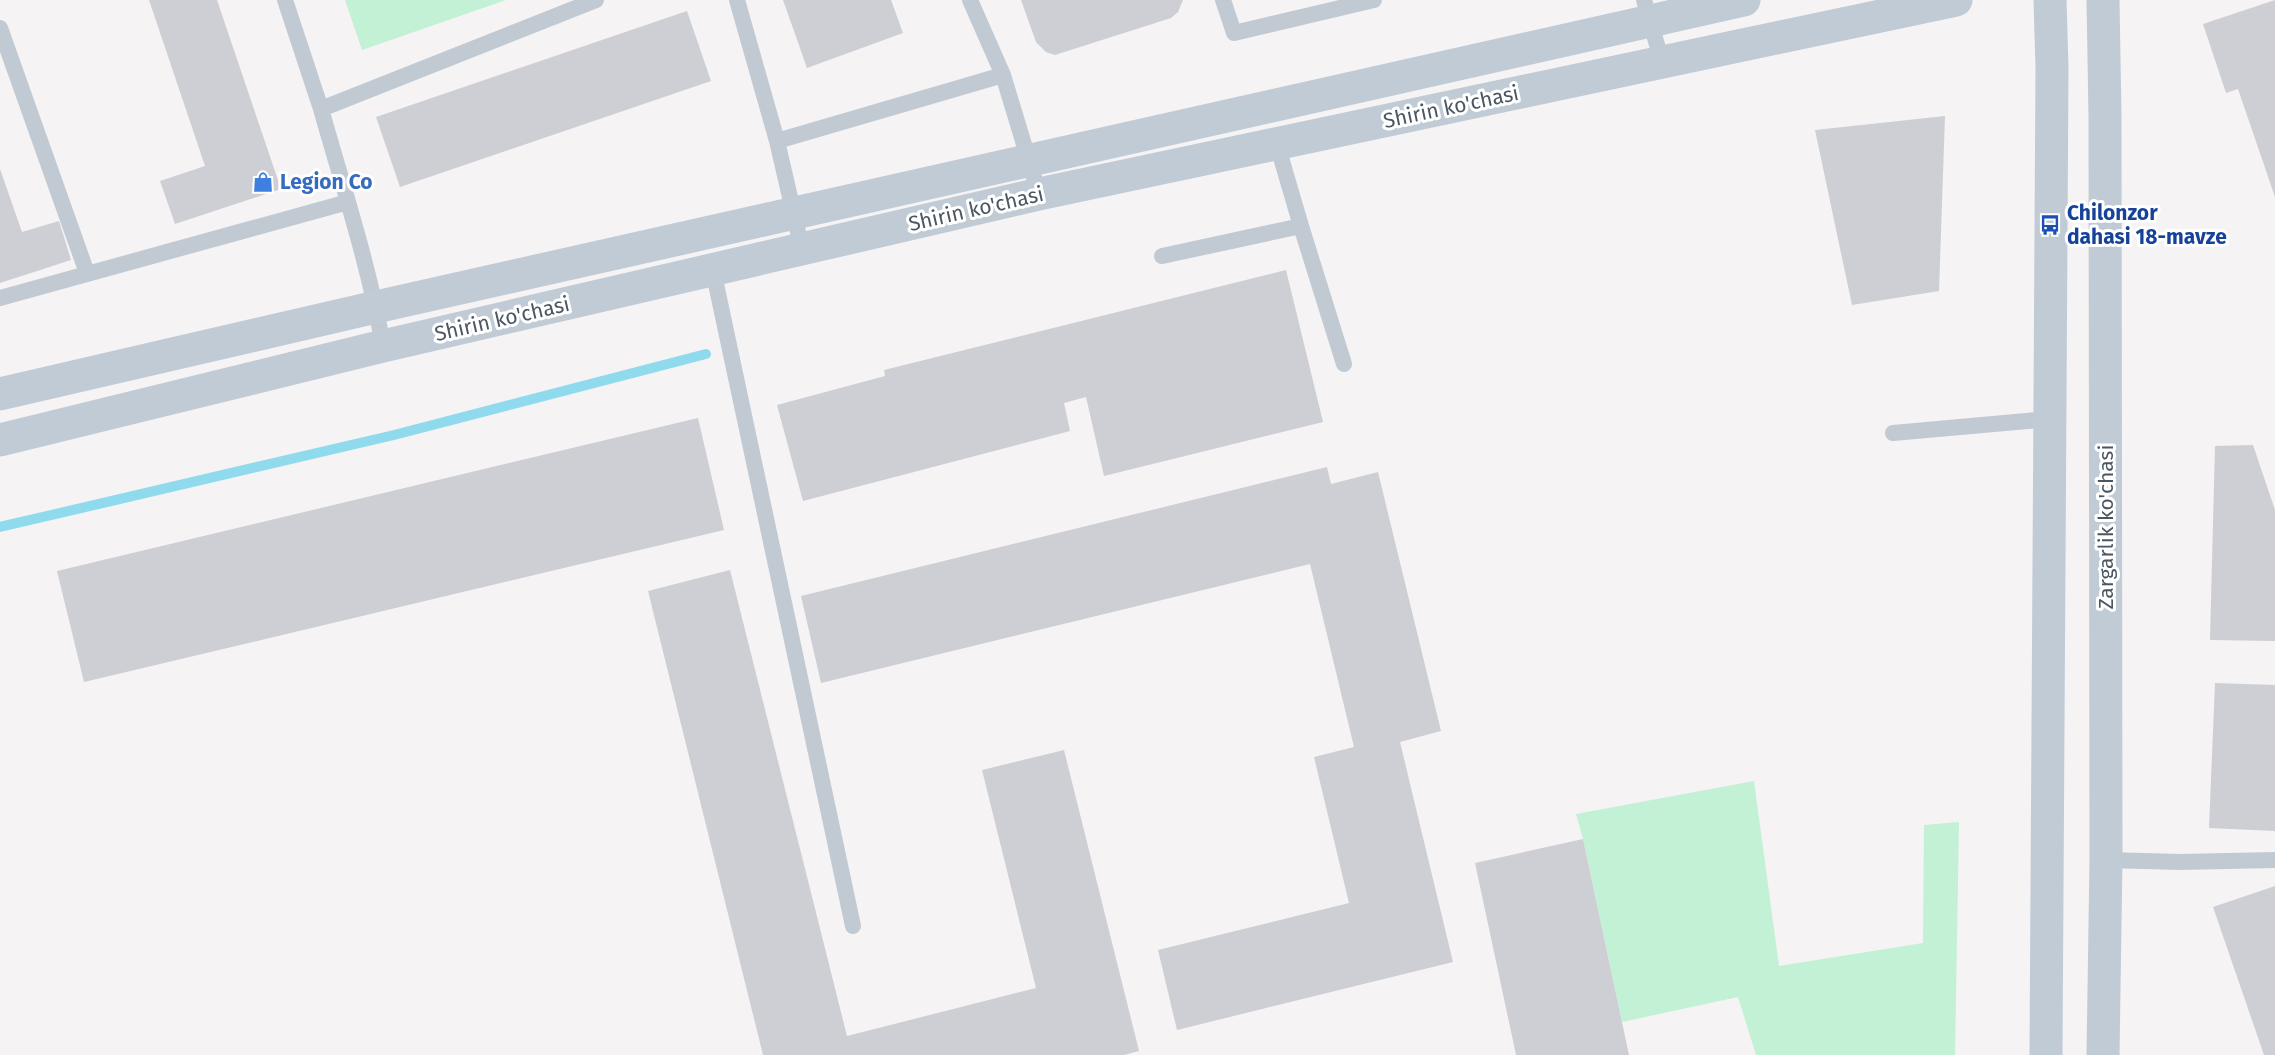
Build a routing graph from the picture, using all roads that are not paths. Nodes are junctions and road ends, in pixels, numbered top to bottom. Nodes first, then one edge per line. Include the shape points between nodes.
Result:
1 (285, 0) edge
2 (596, 0) edge
3 (736, 0) edge
4 (970, 0) edge
5 (1222, 0) edge
6 (1374, 0) edge
7 (1744, 0) edge
8 (1956, 0) edge
9 (2050, 0) edge
10 (2103, 0) edge
11 (1648, 10) edge
12 (0, 28) edge
13 (1662, 62) junction
14 (1003, 75) junction
15 (321, 109) junction
16 (777, 141) junction
17 (1277, 144) junction
18 (1030, 159) junction
19 (1039, 194) junction
20 (348, 202) junction
21 (793, 213) junction
22 (1301, 226) junction
23 (802, 249) junction
24 (1162, 256) dead end
25 (713, 270) junction
26 (87, 273) junction
27 (0, 298) edge
28 (376, 307) junction
29 (383, 346) junction
30 (1344, 364) dead end
31 (0, 394) edge
32 (2049, 419) junction
33 (1893, 432) dead end
34 (0, 440) edge
35 (2106, 860) junction
36 (2275, 860) edge
37 (853, 926) dead end
38 (2046, 1055) edge
39 (2103, 1055) edge

1 - 15 lane
2 - 15 lane
3 - 16 lane
4 - 14 lane
5 - 6 lane via 1233,33
7 - 11 main road, Shirin ko'chasi
8 - 13 main road, Shirin ko'chasi
9 - 32 main road
10 - 35 main road, Zargarlik ko'chasi
11 - 13 lane
11 - 18 main road, Shirin ko'chasi
12 - 26 lane
13 - 17 main road, Shirin ko'chasi
14 - 16 lane
14 - 18 lane
15 - 20 lane
16 - 21 lane
17 - 19 main road, Shirin ko'chasi
17 - 22 lane
18 - 19 lane
18 - 21 main road, Shirin ko'chasi
19 - 23 main road, Shirin ko'chasi
20 - 26 lane
20 - 28 lane
21 - 23 lane
21 - 28 main road, Shirin ko'chasi
22 - 24 lane
22 - 30 lane
23 - 25 main road, Shirin ko'chasi
25 - 29 main road, Shirin ko'chasi
25 - 37 lane
26 - 27 lane
28 - 29 lane
28 - 31 main road, Shirin ko'chasi
29 - 34 main road, Shirin ko'chasi
32 - 33 lane
32 - 38 main road
35 - 36 lane
35 - 39 main road, Zargarlik ko'chasi

